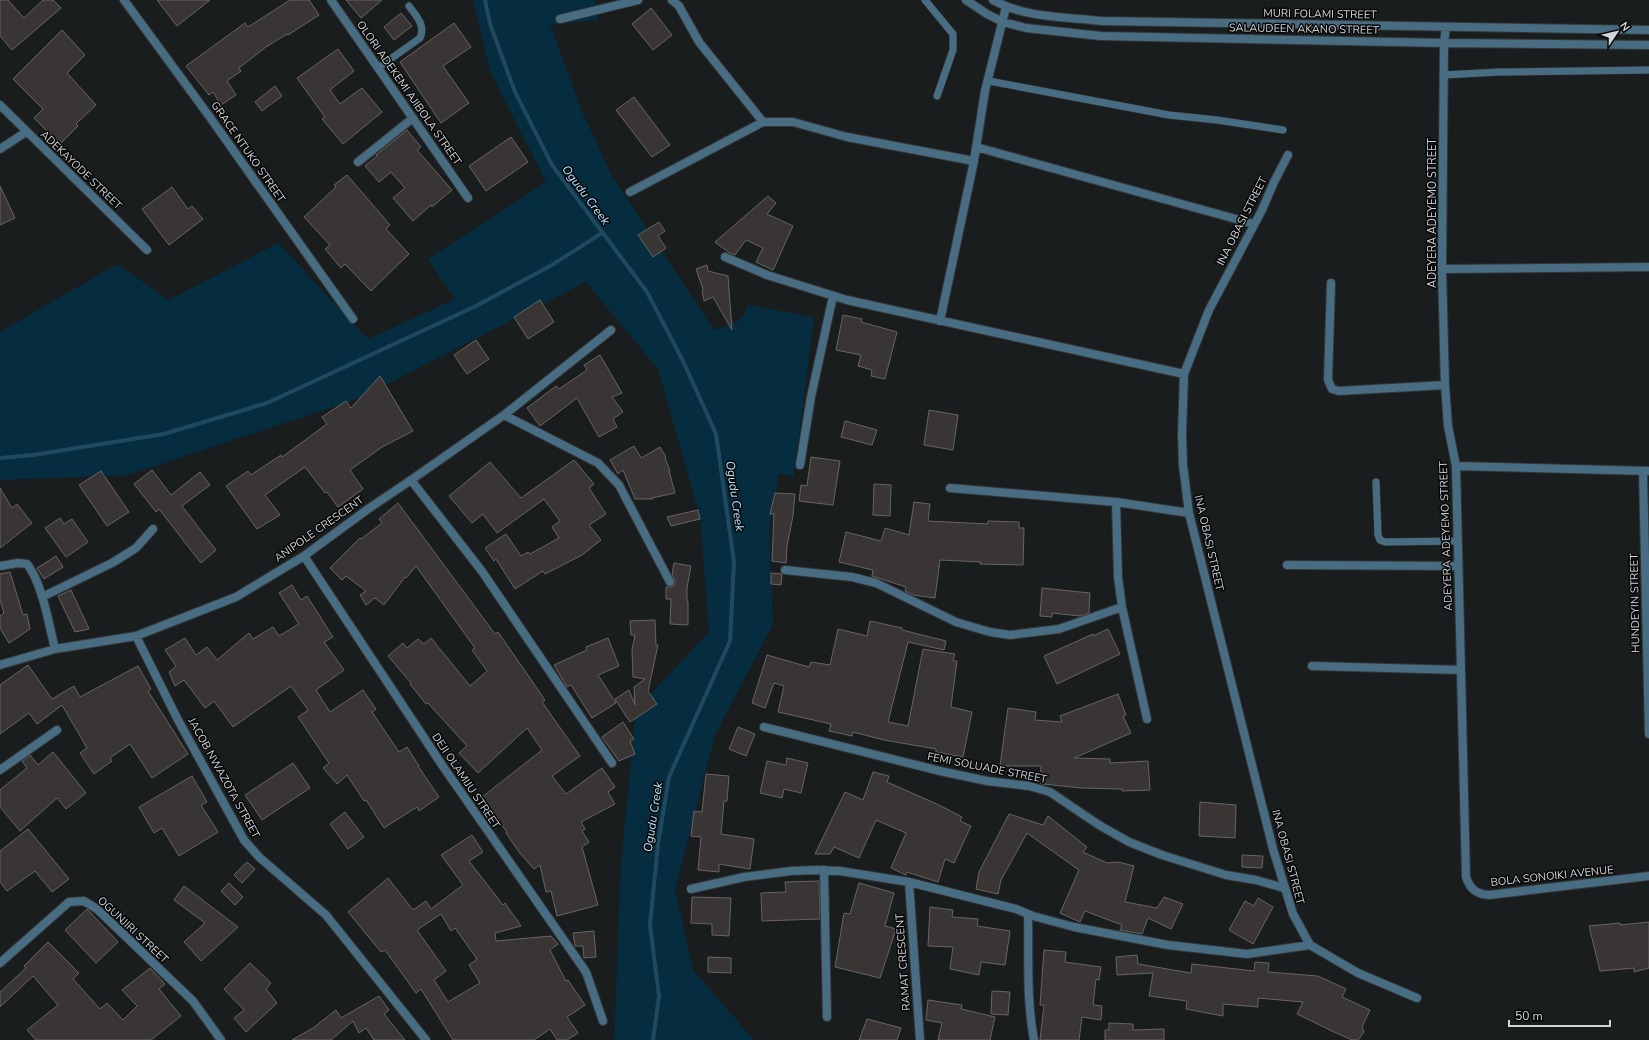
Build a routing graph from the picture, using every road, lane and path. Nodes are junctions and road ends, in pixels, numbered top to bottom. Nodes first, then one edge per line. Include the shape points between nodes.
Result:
1 (124, 0) edge
2 (331, 0) edge
3 (638, 0) edge
4 (672, 0) edge
5 (925, 0) edge
6 (966, 0) edge
7 (993, 0) edge
8 (409, 6) dead end
9 (1006, 6) junction
10 (560, 19) dead end
11 (1003, 22) junction
12 (1649, 24) edge
13 (1446, 27) junction
14 (1649, 30) edge
15 (1444, 43) junction
16 (1648, 45) edge
17 (378, 68) junction
18 (1649, 70) edge
19 (1443, 75) junction
20 (989, 80) junction
21 (937, 96) dead end
22 (0, 105) edge
23 (414, 118) junction
24 (763, 122) junction
25 (1282, 130) dead end
26 (26, 132) junction
27 (976, 147) junction
28 (0, 149) edge
29 (1288, 155) dead end
30 (974, 161) junction
31 (358, 162) dead end
32 (630, 192) dead end
33 (468, 198) dead end
34 (1254, 224) junction
35 (147, 250) dead end
36 (724, 257) dead end
37 (1649, 267) edge
38 (1442, 269) junction
39 (1331, 283) dead end
40 (833, 296) junction
41 (353, 319) dead end
42 (940, 321) junction
43 (612, 330) dead end
44 (1184, 374) junction
45 (1445, 385) junction
46 (504, 415) junction
47 (800, 465) dead end
48 (1456, 466) junction
49 (1646, 471) edge
50 (411, 480) junction
51 (1376, 482) dead end
52 (950, 488) dead end
53 (1116, 502) junction
54 (1189, 513) junction
55 (153, 529) dead end
56 (1458, 541) junction
57 (304, 556) junction
58 (1287, 565) dead end
59 (0, 566) edge
60 (1458, 566) junction
61 (784, 570) dead end
62 (670, 582) dead end
63 (42, 597) junction
64 (1122, 607) junction
65 (136, 636) junction
66 (55, 648) junction
67 (1648, 659) edge
68 (0, 665) edge
69 (1312, 666) dead end
70 (1461, 670) junction
71 (1146, 718) dead end
72 (764, 727) dead end
73 (57, 730) dead end
74 (1649, 734) edge
75 (612, 763) dead end
76 (0, 770) edge
77 (824, 870) junction
78 (1649, 876) edge
79 (1466, 877) joint
80 (909, 882) junction
81 (1284, 888) junction
82 (691, 889) dead end
83 (1028, 914) junction
84 (1310, 945) junction
85 (0, 963) edge
86 (1417, 998) dead end
87 (827, 1017) dead end
88 (603, 1021) dead end
89 (221, 1040) edge
90 (426, 1040) edge
91 (920, 1040) edge
92 (1034, 1040) edge

1 - 41 street, GRACE NTUKO STREET
2 - 17 street, OLORI ADEKEMI AJIBOLA STREET
3 - 10 street
4 - 24 street via 699,42
5 - 21 lane via 953,34 953,50
6 - 11 street, SALAUDEEN AKANO STREET
7 - 9 street, MURI FOLAMI STREET
8 - 17 lane via 421,24 423,31 420,38
9 - 11 street
9 - 13 street, MURI FOLAMI STREET via 1029,13 1102,21
11 - 15 street, SALAUDEEN AKANO STREET via 1026,28 1101,36
11 - 20 street
12 - 14 street
13 - 14 street, MURI FOLAMI STREET
13 - 15 street, ADEYERA ADEYEMO STREET
14 - 16 street
15 - 16 street, SALAUDEEN AKANO STREET
15 - 19 street, ADEYERA ADEYEMO STREET
17 - 23 street, OLORI ADEKEMI AJIBOLA STREET
18 - 19 lane
19 - 38 street, ADEYERA ADEYEMO STREET
20 - 25 lane via 1169,115
20 - 27 street
22 - 26 street, ADEKAYODE STREET
23 - 31 street
23 - 33 street, OLORI ADEKEMI AJIBOLA STREET
24 - 30 street via 793,122 847,137
24 - 32 street
26 - 28 street
26 - 35 street, ADEKAYODE STREET
27 - 30 street
27 - 34 street
29 - 34 street, INA OBASI STREET
30 - 42 street
34 - 44 street, INA OBASI STREET via 1209,310
36 - 40 street via 768,275
37 - 38 street
38 - 45 street, ADEYERA ADEYEMO STREET
39 - 45 street via 1328,380 1332,389 1339,391
40 - 42 street
40 - 47 street
42 - 44 street
43 - 46 street, ANIPOLE CRESCENT
44 - 54 street, INA OBASI STREET via 1183,465
45 - 48 street, ADEYERA ADEYEMO STREET via 1448,426
46 - 50 street, ANIPOLE CRESCENT
46 - 62 street via 598,463 619,485
48 - 49 street
48 - 56 street, ADEYERA ADEYEMO STREET
49 - 67 street, HUNDEYIN STREET
50 - 57 street, ANIPOLE CRESCENT
50 - 75 street via 481,570
51 - 56 lane via 1380,540
52 - 53 street
53 - 54 street
53 - 64 street via 1118,577
54 - 81 street, INA OBASI STREET
55 - 63 street via 136,548 112,564
56 - 60 street, ADEYERA ADEYEMO STREET
57 - 65 street, ANIPOLE CRESCENT via 236,597
57 - 88 street, DEJI OLAMIJU STREET via 442,765 586,972
58 - 60 street
59 - 63 street via 27,564 33,571
60 - 70 street, ADEYERA ADEYEMO STREET
61 - 64 street via 852,577 876,583 956,622 1010,635 1059,629
63 - 66 street
64 - 71 street
65 - 66 street, ANIPOLE CRESCENT
65 - 90 street, JACOB NWAZOTA STREET via 178,720 244,840 259,857 326,915
66 - 68 street, ANIPOLE CRESCENT
67 - 74 street, HUNDEYIN STREET
69 - 70 street
70 - 79 street, ADEYERA ADEYEMO STREET
72 - 81 street, FEMI SOLUADE STREET via 940,771 1050,792 1099,825 1129,842 1162,856
73 - 76 street
77 - 80 street
77 - 82 street via 752,876
77 - 87 street
78 - 79 street, BOLA SONOIKI AVENUE via 1489,895 1474,890
80 - 83 street
80 - 91 street, RAMAT CRESCENT
81 - 84 street, INA OBASI STREET via 1292,914
83 - 84 street via 1074,927 1168,945 1247,954
83 - 92 street via 1028,990
84 - 86 street via 1358,973
85 - 89 street, OGUNJIRI STREET via 69,902 84,901 97,909 193,1001

